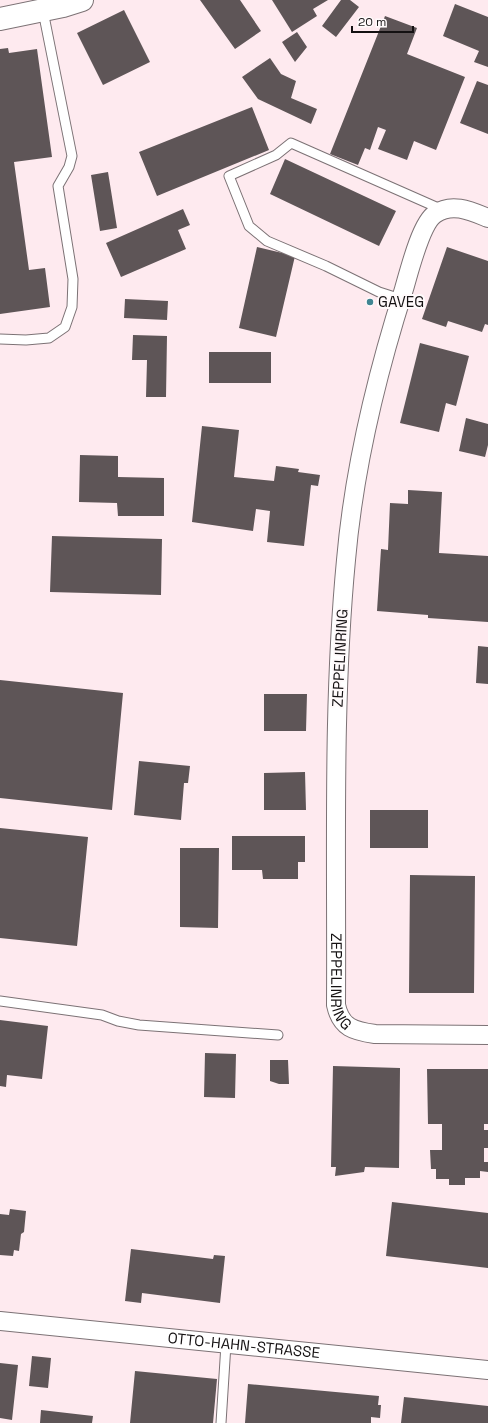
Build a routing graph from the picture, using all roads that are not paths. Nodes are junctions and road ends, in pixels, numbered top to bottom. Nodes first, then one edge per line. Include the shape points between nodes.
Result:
1 (82, 0) edge
2 (43, 11) junction
3 (0, 19) edge
4 (443, 210) junction
5 (488, 218) edge
6 (401, 299) junction
7 (0, 339) edge
8 (0, 1002) edge
9 (278, 1035) dead end
10 (488, 1035) edge
11 (0, 1321) edge
12 (226, 1344) junction
13 (488, 1370) edge
14 (221, 1423) edge

1 - 2 street
2 - 3 street
2 - 7 lane via 72,156 58,186 72,279 72,307 65,326 49,338
4 - 5 street via 456,208
4 - 6 street, ZEPPELINRING via 433,215 422,232
4 - 6 lane via 291,143 276,155 229,176 249,226 267,241 379,292
6 - 10 street, ZEPPELINRING via 374,396 354,498 346,558 337,734 336,1005 338,1014 346,1026 362,1032
8 - 9 lane via 102,1015 139,1025
11 - 12 street, OTTO-HAHN-STRASSE
12 - 13 street, OTTO-HAHN-STRASSE
12 - 14 lane

